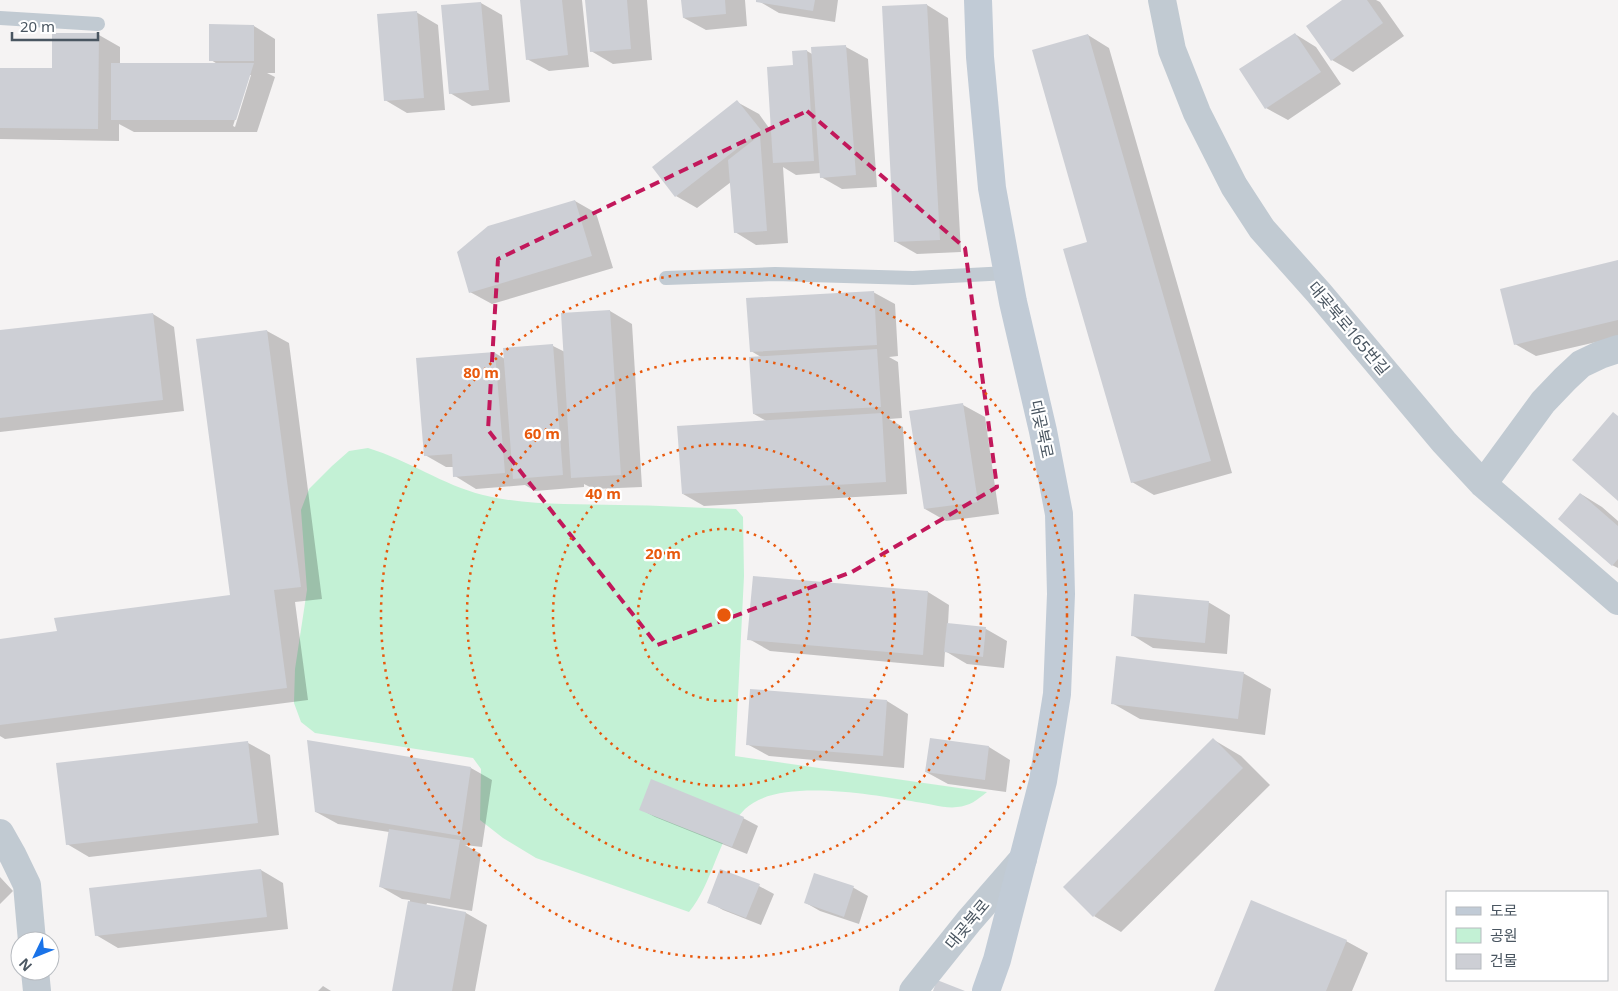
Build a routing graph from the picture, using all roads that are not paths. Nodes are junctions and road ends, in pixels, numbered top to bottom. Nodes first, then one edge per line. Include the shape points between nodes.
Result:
1 (978, 0) edge
2 (1162, 0) edge
3 (0, 18) edge
4 (98, 24) dead end
5 (1008, 273) junction
6 (666, 278) dead end
7 (1618, 349) edge
8 (1483, 484) junction
9 (1618, 601) edge
10 (0, 834) edge
11 (1023, 859) junction
12 (31, 931) edge
13 (913, 991) edge
14 (986, 991) edge

1 - 5 street, 대곶북로 via 992,188
2 - 8 street, 대곶북로165번길 via 1172,50 1197,113 1234,186 1262,229
3 - 4 lane
5 - 6 lane via 913,278 775,274
5 - 11 street, 대곶북로 via 1059,514 1061,594 1057,694 1043,781
7 - 8 street via 1581,364 1565,379 1542,402
8 - 9 street, 대곶북로165번길
10 - 12 street via 27,885
11 - 13 street, 대곶북로
11 - 14 street, 대곶북로

